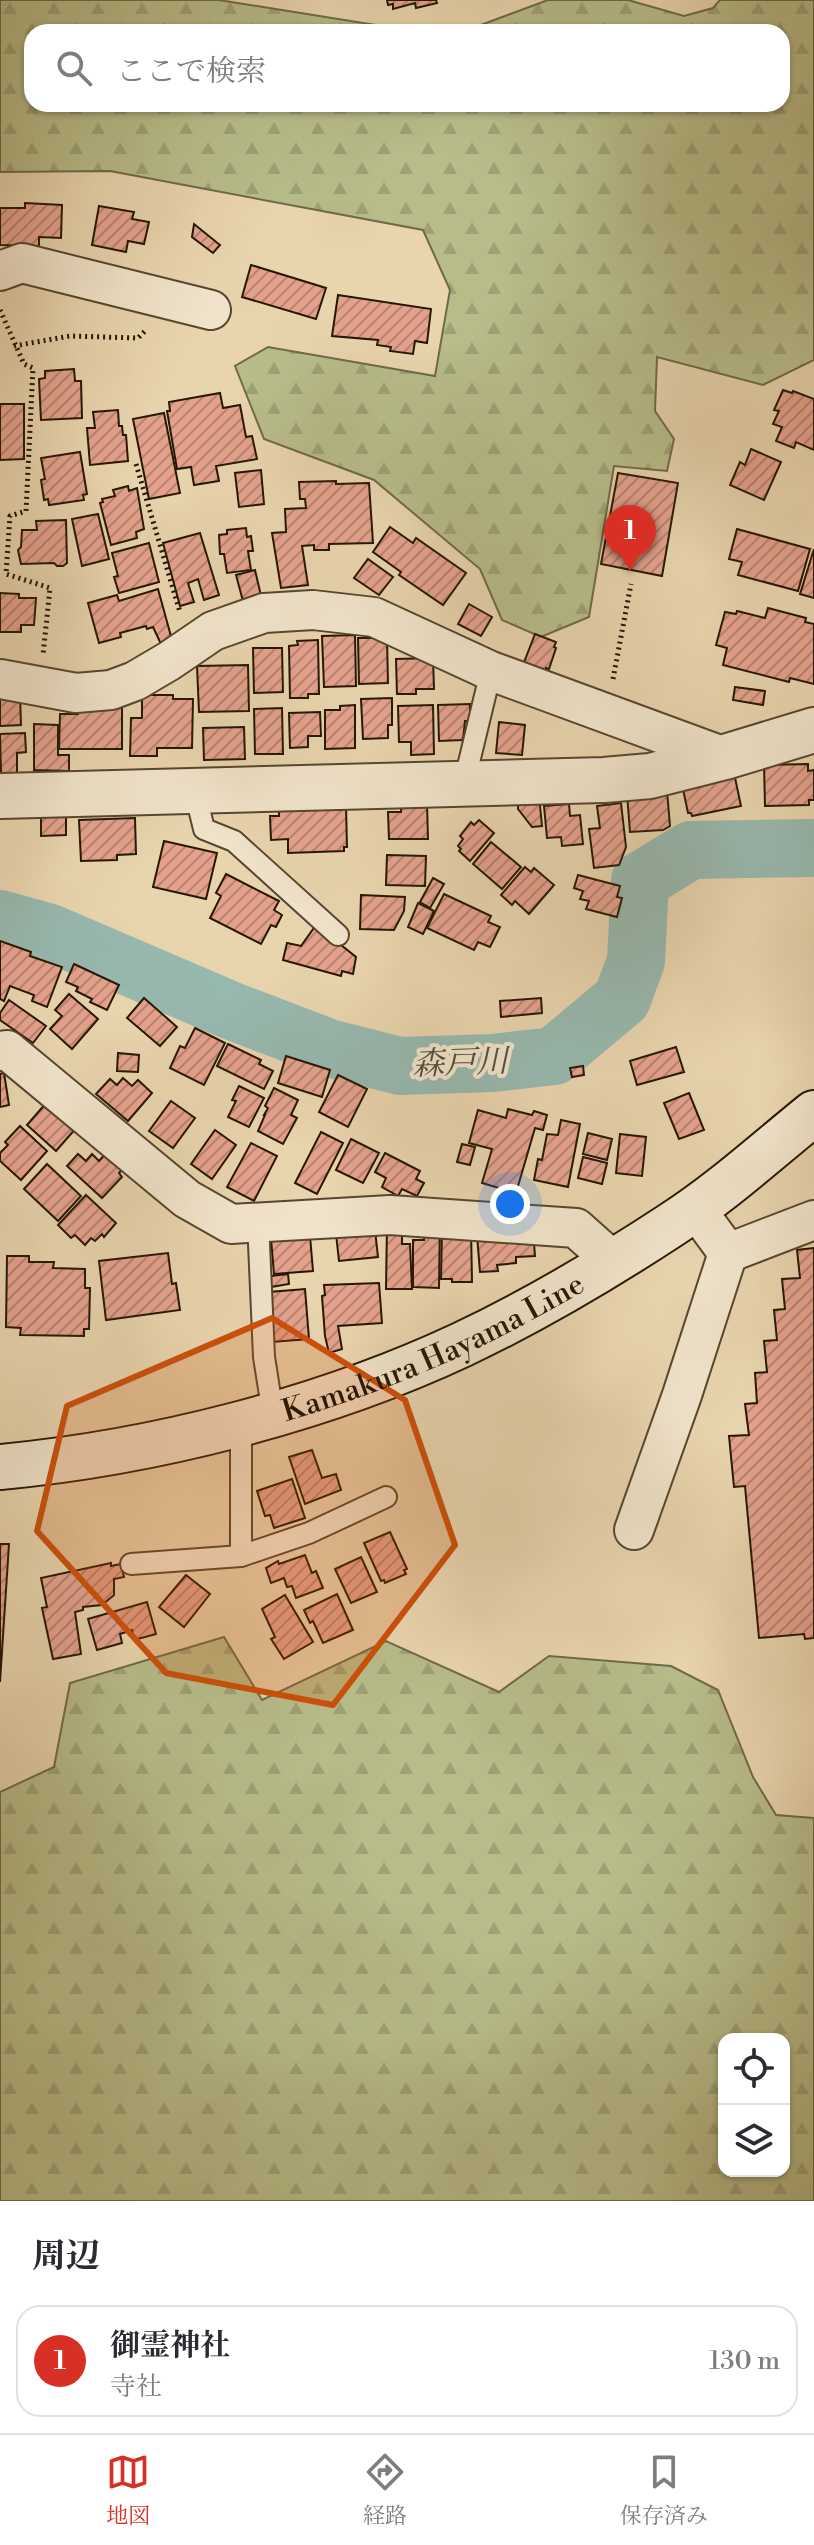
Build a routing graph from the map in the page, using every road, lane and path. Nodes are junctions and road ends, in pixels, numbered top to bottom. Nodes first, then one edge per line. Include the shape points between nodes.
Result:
1 (0, 271) edge
2 (163, 299) junction
3 (0, 310) edge
4 (211, 310) dead end
5 (14, 346) junction
6 (136, 464) dead end
7 (631, 584) dead end
8 (620, 643) dead end
9 (190, 646) junction
10 (491, 671) junction
11 (0, 679) edge
12 (40, 686) junction
13 (814, 730) edge
14 (725, 757) junction
15 (464, 783) junction
16 (195, 792) junction
17 (0, 796) edge
18 (338, 935) dead end
19 (2, 1047) edge
20 (814, 1113) edge
21 (695, 1208) junction
22 (814, 1220) edge
23 (258, 1221) junction
24 (728, 1253) junction
25 (613, 1261) junction
26 (257, 1418) junction
27 (0, 1467) edge
28 (386, 1497) dead end
29 (634, 1530) dead end
30 (241, 1556) junction
31 (131, 1564) dead end

1 - 2 street via 22,263
2 - 4 street
2 - 5 path via 154,324 138,338 70,336
3 - 5 path
5 - 12 path via 24,364 33,368 26,511 10,516 6,574 50,588
6 - 9 path
7 - 8 path
9 - 10 street via 213,631 264,613 313,610 374,617
9 - 12 street via 111,690 76,693
10 - 14 street
10 - 15 lane
11 - 12 street
13 - 14 main road
14 - 15 main road via 650,776
15 - 16 main road
16 - 17 main road
16 - 18 lane via 204,829 234,841
19 - 23 street via 187,1199 231,1224
20 - 21 main road, Kamakura Hayama Line
21 - 24 street
21 - 25 main road, Kamakura Hayama Line
22 - 24 street
23 - 25 street via 390,1215 576,1228
23 - 26 lane via 264,1357
24 - 29 street
25 - 26 main road, Kamakura Hayama Line via 461,1345 389,1376
26 - 27 main road, Kamakura Hayama Line via 124,1451
26 - 30 lane
28 - 30 lane via 309,1533
30 - 31 lane

